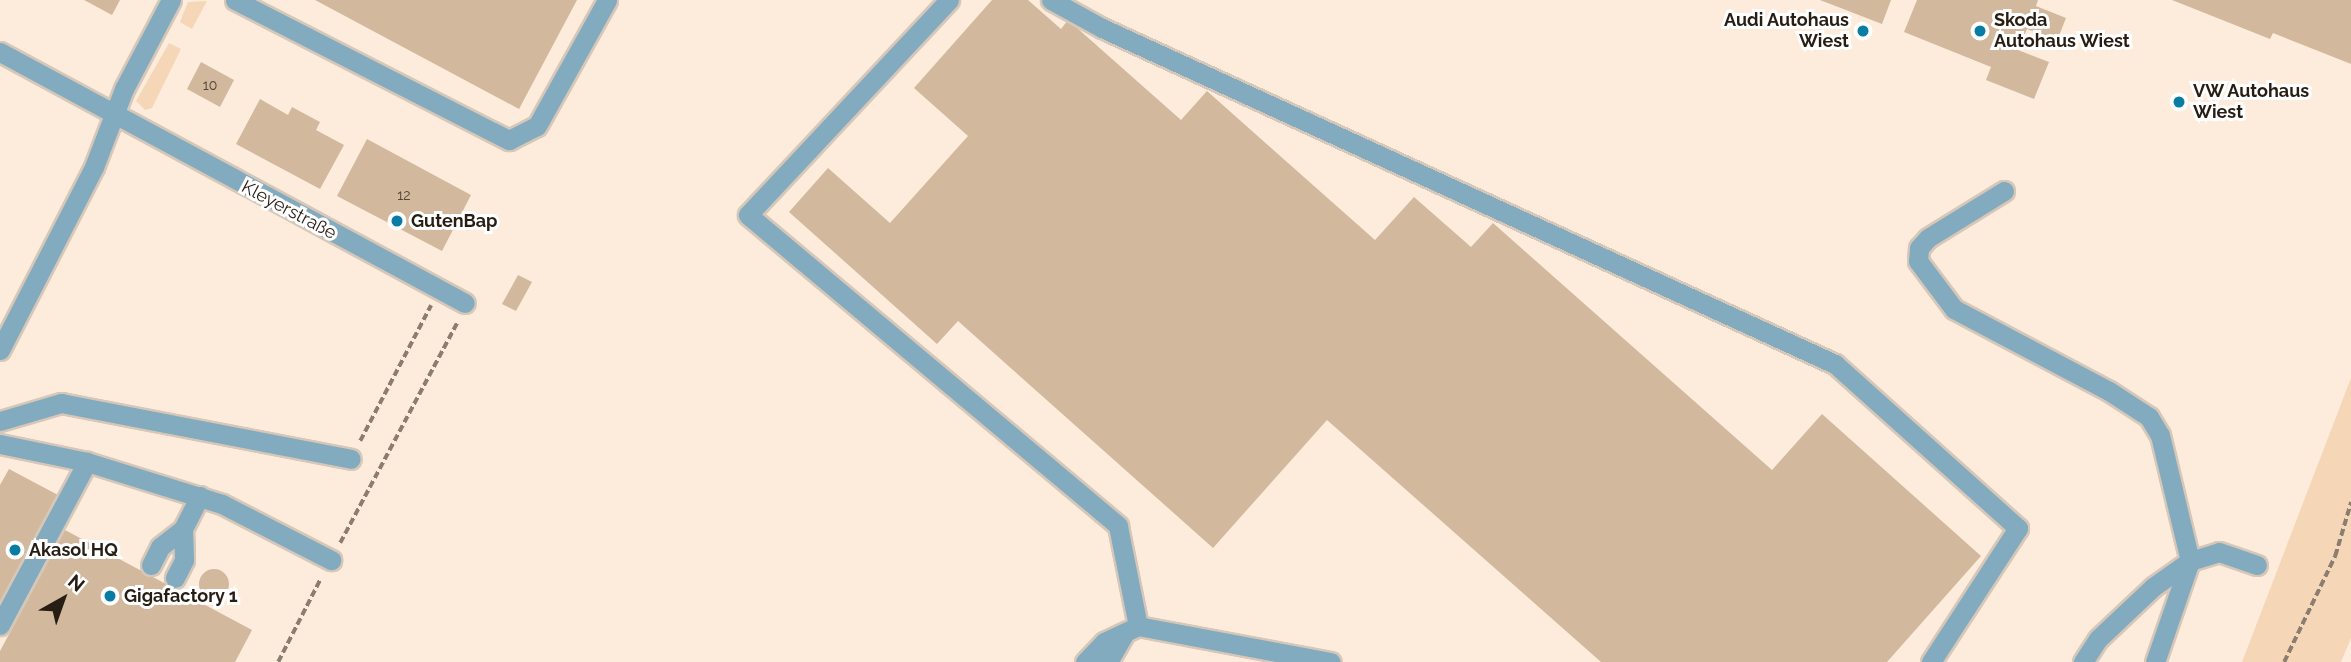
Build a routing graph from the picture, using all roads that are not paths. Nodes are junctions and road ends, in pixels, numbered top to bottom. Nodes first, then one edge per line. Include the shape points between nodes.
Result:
1 (171, 0) edge
2 (235, 0) edge
3 (607, 0) edge
4 (949, 0) edge
5 (1051, 0) edge
6 (0, 52) edge
7 (114, 115) junction
8 (2004, 191) dead end
9 (465, 303) road end
10 (0, 350) edge
11 (0, 421) edge
12 (0, 444) edge
13 (351, 459) road end
14 (87, 463) junction
15 (200, 496) junction
16 (183, 529) junction
17 (331, 560) road end
18 (2190, 561) junction
19 (151, 565) dead end
20 (2257, 565) dead end
21 (175, 578) dead end
22 (0, 625) edge
23 (1131, 630) junction
24 (1085, 662) edge
25 (1108, 662) edge
26 (1331, 662) edge
27 (1931, 662) edge
28 (2083, 662) edge
29 (2155, 662) edge

1 - 7 street
2 - 3 street via 509,140 537,126
4 - 23 street via 748,215 1118,526
5 - 27 street via 1835,364 2018,527
6 - 7 street, Kleyerstraße
7 - 9 street, Kleyerstraße
7 - 10 street via 88,180
8 - 18 street via 1928,238 1918,261 1954,309 2149,417 2160,435
11 - 13 street via 61,403
12 - 14 street
14 - 15 street
14 - 22 street
15 - 16 street
15 - 17 street
16 - 19 street via 160,547
16 - 21 street via 184,560
18 - 20 street via 2219,552
18 - 28 street via 2153,587 2098,639
18 - 29 street
23 - 24 street via 1104,642
23 - 25 street
23 - 26 street

